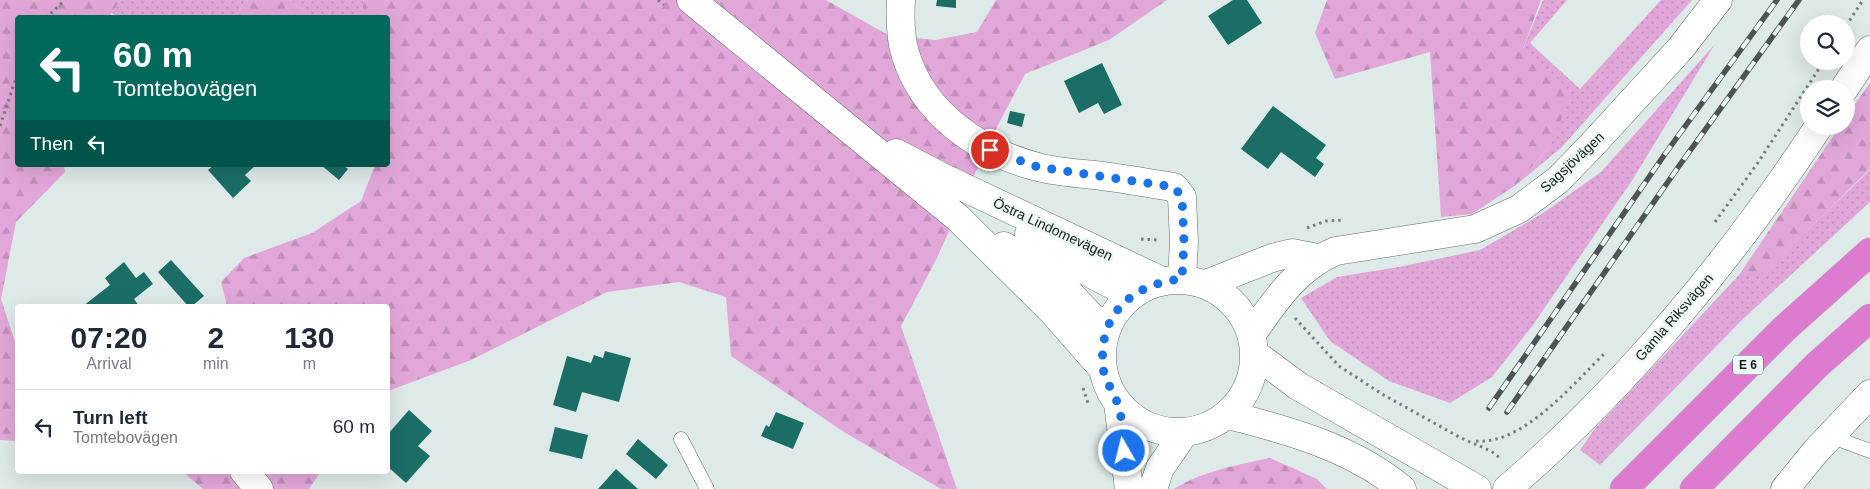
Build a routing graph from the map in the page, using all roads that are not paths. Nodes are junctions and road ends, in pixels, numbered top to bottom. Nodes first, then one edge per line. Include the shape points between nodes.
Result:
1 (691, 0) edge
2 (900, 0) edge
3 (1718, 0) edge
4 (1870, 50) edge
5 (1850, 80) edge
6 (842, 124) junction
7 (1813, 135) edge
8 (944, 178) junction
9 (958, 218) junction
10 (1870, 252) edge
11 (1318, 258) junction
12 (1183, 281) junction
13 (1132, 295) junction
14 (1870, 318) edge
15 (1106, 332) junction
16 (1253, 344) junction
17 (1103, 369) junction
18 (1870, 394) edge
19 (1118, 403) junction
20 (1228, 415) junction
21 (1185, 432) junction
22 (1830, 436) junction
23 (681, 440) dead end
24 (1870, 451) edge
25 (246, 474) edge
26 (259, 489) edge
27 (707, 489) edge
28 (1129, 489) edge
29 (1153, 489) edge
30 (1402, 489) edge
31 (1477, 489) edge
32 (1507, 489) edge
33 (1624, 489) edge
34 (1694, 489) edge
35 (1785, 489) edge

1 - 6 street, Östra Lindomevägen
2 - 12 street via 900,28 912,74 930,103 956,129 990,150 1038,167 1174,187 1182,197
3 - 11 street, Sagsjövägen via 1680,49 1592,145 1558,180 1518,210 1475,229 1336,251
4 - 5 street
6 - 8 street, Östra Lindomevägen
6 - 9 street, Östra Lindomevägen
7 - 32 street, Gamla Riksvägen via 1711,277 1579,420
8 - 12 street, Östra Lindomevägen
8 - 13 street, Östra Lindomevägen via 1082,269
9 - 15 street, Östra Lindomevägen via 1041,270 1067,291
9 - 17 street, Östra Lindomevägen via 1027,285
10 - 33 highway, E 6 via 1784,329
11 - 12 street, Sagsjövägen via 1292,253
11 - 16 street, Sagsjövägen via 1297,275
12 - 13 street via 1146,286
12 - 16 street via 1221,292 1235,304 1245,318
13 - 15 street via 1112,318
14 - 34 highway via 1817,365
15 - 17 street via 1102,350
16 - 20 street via 1254,371 1248,387
16 - 31 street via 1298,386
17 - 19 street
18 - 22 street
19 - 21 street via 1148,426
19 - 28 street
20 - 21 street via 1200,429
20 - 30 street via 1328,445
21 - 29 street via 1160,468
22 - 24 lane
22 - 35 street
23 - 27 lane
25 - 26 street

